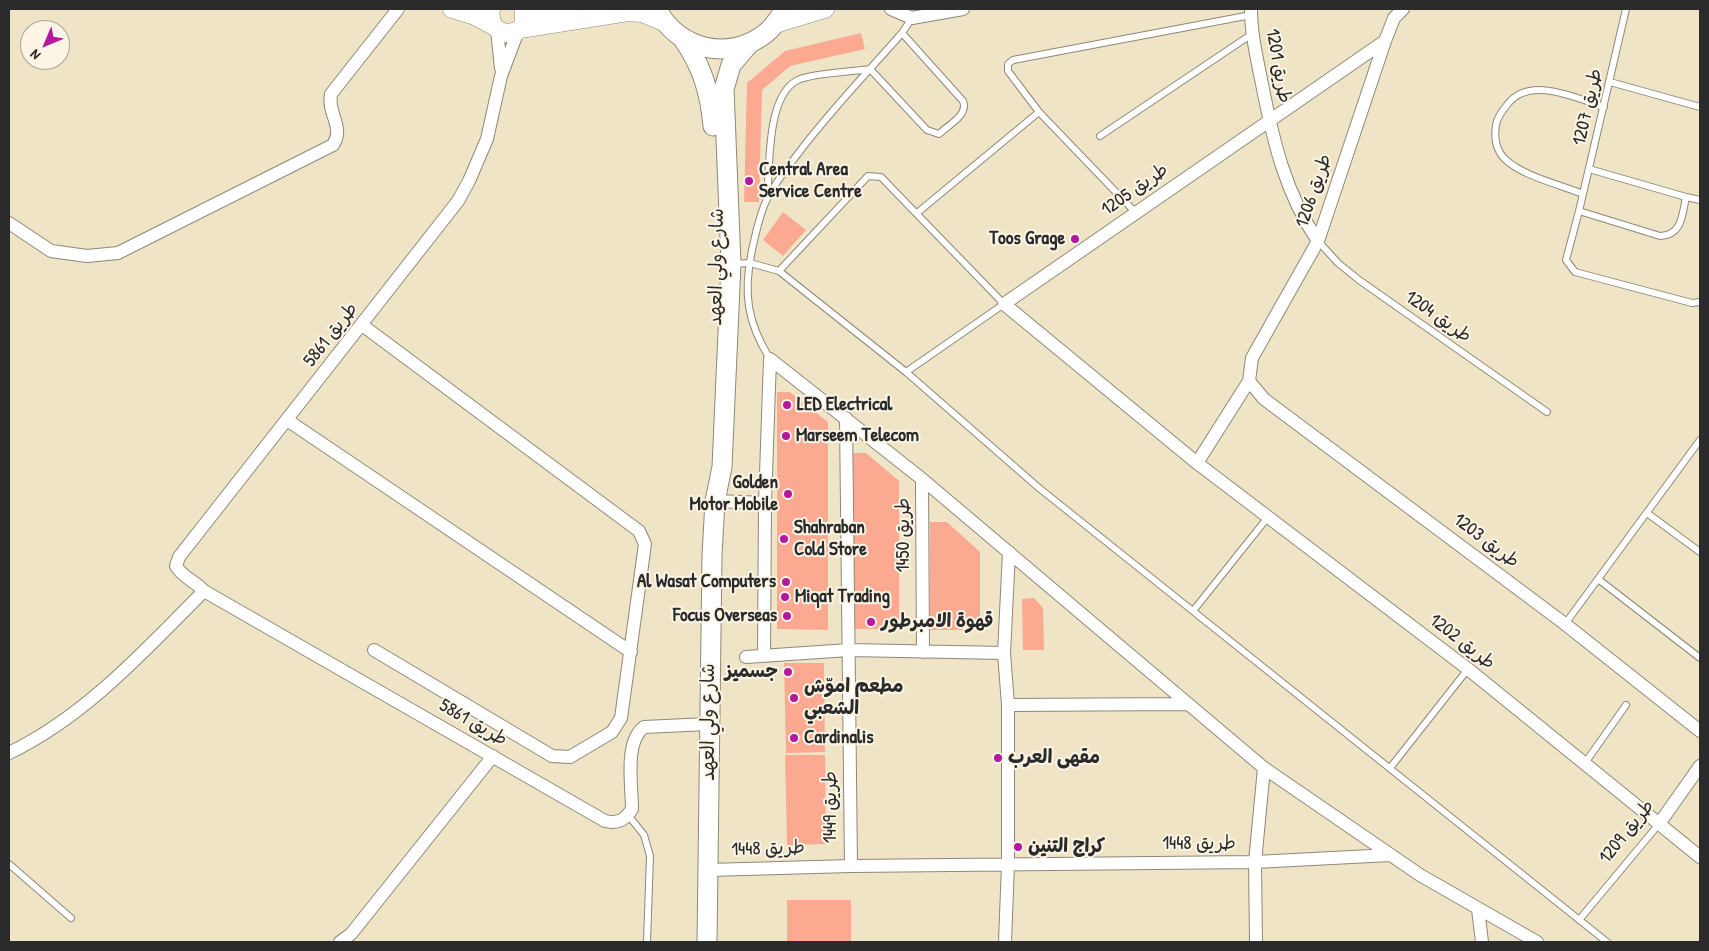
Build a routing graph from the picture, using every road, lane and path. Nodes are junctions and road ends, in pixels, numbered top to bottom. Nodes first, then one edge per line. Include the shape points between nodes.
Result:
1 (398, 9) edge
2 (452, 9) edge
3 (491, 9) edge
4 (524, 9) edge
5 (535, 9) edge
6 (587, 9) edge
7 (826, 9) edge
8 (891, 9) edge
9 (963, 9) edge
10 (1403, 9) edge
11 (1626, 9) edge
12 (1251, 12) edge
13 (661, 15) edge
14 (569, 17) junction
15 (780, 17) edge
16 (912, 18) junction
17 (496, 28) junction
18 (519, 30) junction
19 (902, 33) junction
20 (1252, 34) junction
21 (683, 39) junction
22 (1385, 41) junction
23 (749, 44) junction
24 (870, 69) junction
25 (501, 76) junction
26 (1610, 82) junction
27 (1604, 107) junction
28 (1700, 107) edge
29 (1039, 112) junction
30 (1269, 119) junction
31 (1100, 136) dead end
32 (1589, 169) junction
33 (1584, 194) junction
34 (1686, 197) junction
35 (767, 198) junction
36 (1700, 200) edge
37 (1579, 211) junction
38 (1136, 212) junction
39 (917, 213) junction
40 (9, 223) edge
41 (1318, 241) junction
42 (740, 263) junction
43 (779, 271) junction
44 (1700, 302) edge
45 (1004, 304) junction
46 (362, 325) junction
47 (770, 359) junction
48 (906, 372) junction
49 (1250, 381) junction
50 (1547, 412) dead end
51 (846, 418) junction
52 (287, 420) junction
53 (1700, 440) edge
54 (1197, 463) junction
55 (922, 479) junction
56 (715, 501) junction
57 (765, 503) junction
58 (1647, 513) junction
59 (1268, 517) junction
60 (1009, 552) junction
61 (1700, 552) edge
62 (1598, 579) junction
63 (204, 590) junction
64 (1193, 611) junction
65 (1565, 624) junction
66 (374, 650) dead end
67 (849, 650) junction
68 (631, 652) junction
69 (923, 652) junction
70 (764, 654) junction
71 (1004, 654) junction
72 (746, 657) dead end
73 (1700, 658) edge
74 (1468, 669) junction
75 (1187, 704) junction
76 (1008, 705) junction
77 (1626, 705) dead end
78 (708, 724) junction
79 (1700, 731) edge
80 (9, 753) edge
81 (493, 756) junction
82 (1585, 764) junction
83 (1700, 766) edge
84 (1264, 768) junction
85 (1390, 768) junction
86 (624, 818) junction
87 (1659, 824) junction
88 (1390, 855) junction
89 (1700, 857) edge
90 (1255, 862) junction
91 (9, 864) edge
92 (1008, 864) junction
93 (851, 866) junction
94 (709, 870) junction
95 (1478, 909) junction
96 (71, 918) dead end
97 (1579, 920) junction
98 (341, 942) edge
99 (647, 942) edge
100 (707, 942) edge
101 (1005, 942) edge
102 (1256, 942) edge
103 (1482, 942) edge
104 (1537, 942) edge
105 (1607, 942) edge

1 - 40 street via 331,94 330,110 338,127 338,138 333,145 118,253 87,256 51,251
2 - 17 street via 476,16
3 - 17 street via 491,21
4 - 18 street via 526,18
5 - 14 street
6 - 14 street
7 - 15 street
8 - 16 street
9 - 16 street
10 - 22 street, طريق 1206 via 1394,18
11 - 26 lane, طريق 1207
12 - 20 street, طريق 1201
12 - 29 lane, طريق 1201 via 1013,60 1008,64 1008,71
13 - 14 street via 628,12
13 - 21 main road
14 - 18 street
15 - 23 main road via 764,35
16 - 19 lane
17 - 18 street via 507,33
17 - 25 street, طريق 5861
18 - 25 street, طريق 5861
19 - 24 lane
19 - 24 lane via 963,101 963,112 939,134 934,134
20 - 30 street, طريق 1201
20 - 31 lane
21 - 23 main road via 701,47 720,50
21 - 56 main road, شارع ولي العهد via 701,68 711,100 718,198 719,275 711,462
22 - 30 street, طريق 1205
22 - 41 street, طريق 1206
23 - 42 main road, شارع ولي العهد via 731,65 724,89
24 - 35 lane via 812,135
24 - 35 lane via 800,79 787,88 774,114
25 - 46 street, طريق 5861 via 486,138 465,187 445,220
26 - 27 lane, طريق 1207
26 - 28 lane
27 - 32 lane, طريق 1207
27 - 33 lane via 1554,91 1535,90 1519,94 1510,101 1496,123 1498,151 1505,160 1515,168
29 - 38 lane, طريق 1201
29 - 39 lane
30 - 38 street, طريق 1205
30 - 41 street, طريق 1201 via 1290,192
32 - 33 lane, طريق 1207
32 - 34 lane
33 - 37 lane, طريق 1207
34 - 36 lane
34 - 37 lane via 1680,224 1672,234 1660,236
35 - 42 lane
37 - 44 lane, طريق 1207 via 1566,260 1575,272 1692,303
38 - 45 street, طريق 1205
39 - 43 lane via 881,177 868,176
39 - 45 lane
41 - 49 street, طريق 1206 via 1252,358
41 - 50 lane, طريق 1204 via 1359,280
42 - 43 lane
42 - 47 lane via 751,321
42 - 56 main road, شارع ولي العهد via 722,466
43 - 48 lane
45 - 48 lane, طريق 1205
45 - 54 street, طريق 1202
46 - 52 street, طريق 5861
46 - 68 street via 639,531 645,544
47 - 51 street
47 - 57 street
48 - 64 lane via 1039,488
49 - 54 street
49 - 65 street, طريق 1203 via 1264,399
51 - 55 street
51 - 67 street, طريق 1449
52 - 63 street, طريق 5861 via 178,557 178,571
52 - 68 street
53 - 58 lane
54 - 59 street, طريق 1202
55 - 60 street
55 - 69 street, طريق 1450
56 - 57 street
56 - 78 main road, شارع ولي العهد
57 - 70 street
58 - 61 lane
58 - 62 lane
59 - 64 lane
59 - 74 street, طريق 1202
60 - 71 street
60 - 75 street
62 - 65 lane
62 - 73 lane
63 - 80 street via 120,674 82,706
63 - 81 street, طريق 5861
64 - 85 lane
65 - 79 street, طريق 1203
66 - 68 street via 552,756 570,757 612,732 621,718
67 - 69 street
67 - 70 street
67 - 93 street, طريق 1449
69 - 71 street
70 - 72 street
71 - 76 street
74 - 82 street, طريق 1202
74 - 85 lane
75 - 76 street
75 - 84 street
76 - 92 street
77 - 82 lane
78 - 86 street via 644,727 638,731 632,745 632,809
78 - 94 main road, شارع ولي العهد
81 - 86 street, طريق 5861 via 605,821 613,823
81 - 98 street via 351,934
82 - 87 street, طريق 1202
83 - 87 street, طريق 1209
84 - 88 street
84 - 90 street
85 - 97 lane
86 - 99 lane via 644,835 650,856
87 - 89 street, طريق 1202
87 - 97 lane, طريق 1209
88 - 90 street, طريق 1448
88 - 95 street
90 - 92 street, طريق 1448
90 - 102 street
91 - 96 lane
92 - 93 street, طريق 1448
92 - 101 street
93 - 94 street, طريق 1448
94 - 100 main road, شارع ولي العهد
95 - 103 street
95 - 104 street
97 - 105 lane

